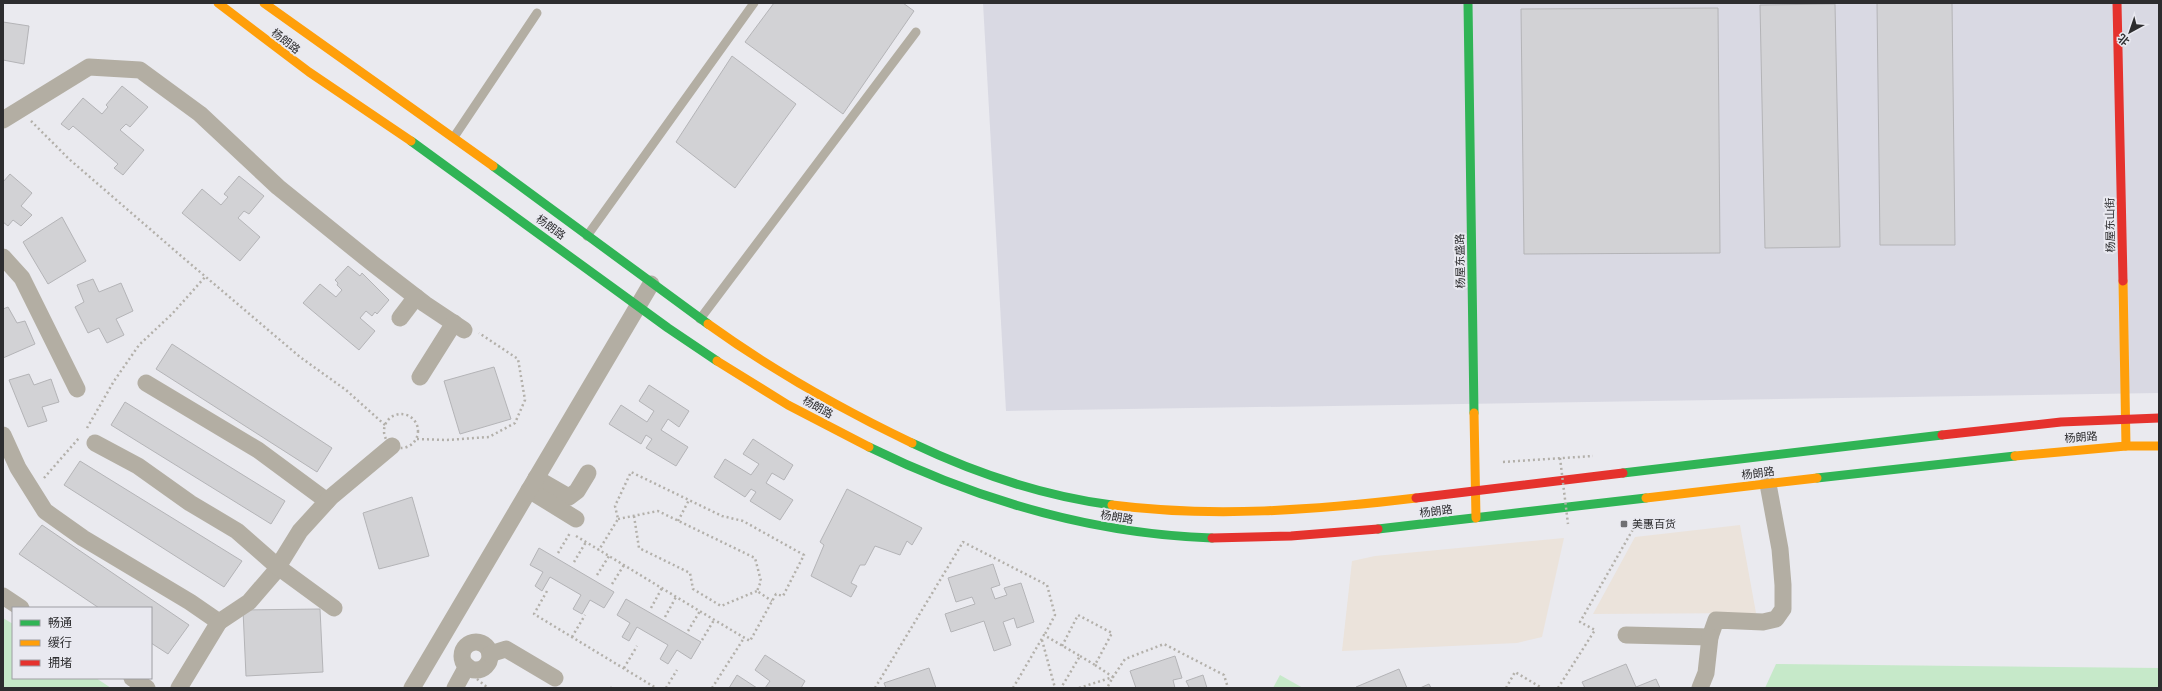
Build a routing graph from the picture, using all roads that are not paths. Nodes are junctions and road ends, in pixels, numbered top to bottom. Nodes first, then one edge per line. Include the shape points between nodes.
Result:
1 (218, 3) edge
2 (264, 3) edge
3 (754, 3) edge
4 (1468, 3) edge
5 (2117, 3) edge
6 (537, 13) dead end
7 (916, 32) dead end
8 (3, 120) edge
9 (454, 137) junction
10 (587, 236) junction
11 (3, 256) edge
12 (651, 284) junction
13 (416, 297) junction
14 (638, 306) junction
15 (400, 318) dead end
16 (700, 319) junction
17 (420, 377) dead end
18 (146, 383) dead end
19 (77, 389) dead end
20 (2126, 418) junction
21 (2159, 418) edge
22 (3, 435) edge
23 (87, 436) road end
24 (392, 446) dead end
25 (2126, 446) junction
26 (2159, 446) edge
27 (588, 473) dead end
28 (532, 484) junction
29 (1768, 484) junction
30 (1475, 491) junction
31 (327, 501) junction
32 (1476, 518) junction
33 (576, 519) dead end
34 (278, 567) junction
35 (3, 596) edge
36 (20, 607) edge
37 (334, 608) dead end
38 (219, 622) junction
39 (1626, 635) dead end
40 (442, 637) junction
41 (1710, 637) junction
42 (463, 649) junction
43 (490, 654) junction
44 (467, 666) junction
45 (555, 678) dead end
46 (134, 679) edge
47 (147, 688) edge
48 (179, 688) edge
49 (412, 688) edge
50 (454, 688) edge
51 (1700, 688) edge

1 - 14 main road, 杨朗路 via 297,64 444,164
2 - 9 main road, 杨朗路 via 320,45
3 - 10 lane
4 - 30 main road, 杨屋东盛路
5 - 20 main road, 杨屋东山街
6 - 9 lane
7 - 16 lane
8 - 13 street via 89,67 140,70 200,114 278,187
9 - 10 main road, 杨朗路
10 - 12 main road, 杨朗路
11 - 19 street via 22,278
12 - 14 street
12 - 16 main road, 杨朗路
13 - 15 street
13 - 17 street via 459,327
14 - 28 street
14 - 32 main road, 杨朗路 via 698,348 811,418 894,460 952,483 1064,520 1152,534 1225,538 1320,535
16 - 30 main road, 杨朗路 via 829,400 928,450 972,469 1024,486 1095,503 1152,511 1272,511 1330,508
18 - 31 street via 258,450
20 - 21 main road, 杨朗路
20 - 25 main road, 杨屋东山街
20 - 30 main road, 杨朗路 via 1971,432
22 - 38 street via 18,468 45,511
23 - 34 street via 138,466 190,503 236,531
24 - 31 street
25 - 26 main road, 杨朗路
25 - 29 main road, 杨朗路 via 2024,454
27 - 28 street via 577,491 569,497
28 - 33 street
28 - 40 street
29 - 32 main road, 杨朗路
29 - 41 street via 1780,549 1783,609 1776,619 1763,622 1716,620
30 - 32 main road, 杨屋东盛路
31 - 34 street via 300,531
34 - 37 street
34 - 38 street via 249,602
35 - 36 street
38 - 48 street
39 - 41 street
40 - 42 street
40 - 49 street
41 - 51 street via 1706,673
42 - 43 street via 470,643 479,642 487,646
42 - 44 street via 462,658
43 - 44 street via 485,667 476,670
43 - 45 street via 506,650
44 - 50 street
46 - 47 street

